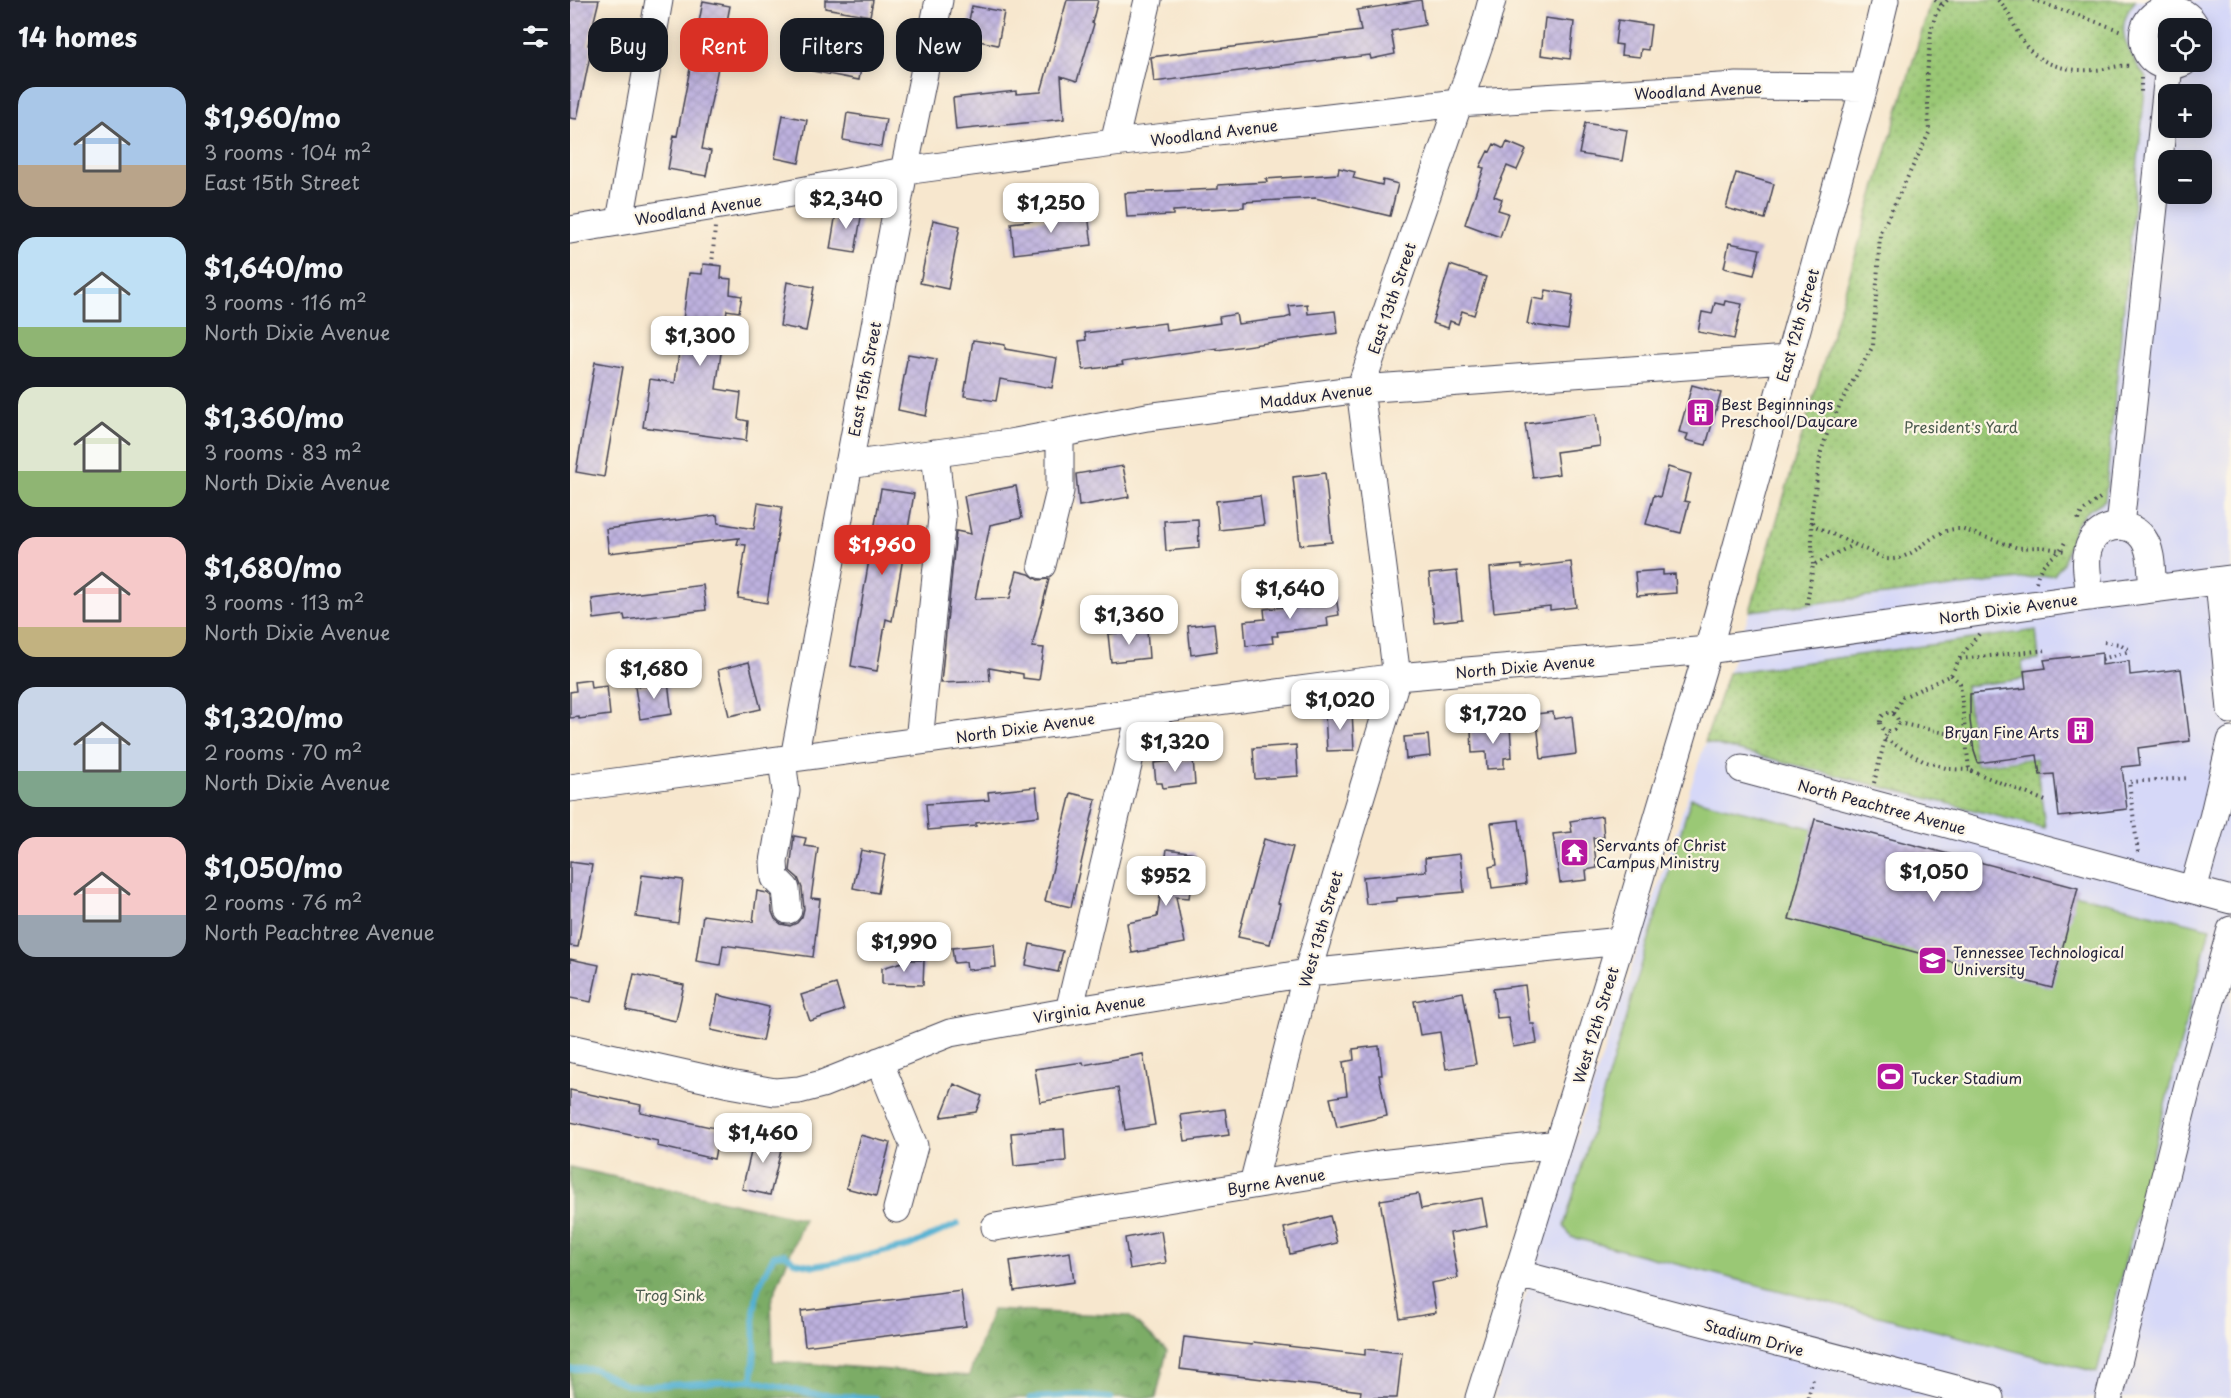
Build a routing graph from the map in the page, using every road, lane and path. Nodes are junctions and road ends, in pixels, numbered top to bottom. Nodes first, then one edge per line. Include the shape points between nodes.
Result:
1 (659, 0) edge
2 (939, 0) edge
3 (1148, 0) edge
4 (1492, 0) edge
5 (1885, 0) edge
6 (1935, 0) edge
7 (1947, 0) edge
8 (1998, 0) edge
9 (2033, 0) edge
10 (1942, 5) junction
11 (2173, 5) edge
12 (2190, 18) edge
13 (2143, 37) junction
14 (2158, 62) edge
15 (2176, 72) edge
16 (1864, 87) junction
17 (2142, 96) dead end
18 (1458, 104) junction
19 (1114, 143) junction
20 (904, 171) junction
21 (717, 206) junction
22 (620, 221) junction
23 (570, 230) edge
24 (712, 265) dead end
25 (1788, 359) junction
26 (1360, 389) junction
27 (1060, 433) junction
28 (936, 453) junction
29 (848, 465) junction
30 (2102, 495) dead end
31 (1811, 518) junction
32 (2077, 521) dead end
33 (2120, 526) junction
34 (2066, 540) dead end
35 (1853, 544) junction
36 (2061, 549) junction
37 (1042, 565) dead end
38 (1813, 565) junction
39 (2225, 580) edge
40 (2036, 585) dead end
41 (2153, 589) junction
42 (2090, 597) junction
43 (1807, 604) dead end
44 (1980, 634) dead end
45 (2104, 642) dead end
46 (1708, 650) junction
47 (2047, 650) dead end
48 (1959, 659) junction
49 (2102, 659) dead end
50 (1951, 675) junction
51 (1397, 677) junction
52 (2231, 710) edge
53 (1141, 711) junction
54 (1893, 713) junction
55 (1898, 723) junction
56 (1887, 731) junction
57 (1965, 738) junction
58 (1885, 739) junction
59 (919, 741) junction
60 (2231, 741) edge
61 (788, 759) junction
62 (1742, 769) dead end
63 (1969, 770) junction
64 (2190, 778) dead end
65 (1874, 784) dead end
66 (570, 788) edge
67 (2048, 802) dead end
68 (2140, 875) junction
69 (2193, 889) junction
70 (2231, 900) edge
71 (788, 910) dead end
72 (2231, 930) edge
73 (1621, 941) junction
74 (1306, 974) junction
75 (1069, 1011) junction
76 (570, 1047) edge
77 (879, 1061) junction
78 (1558, 1144) junction
79 (1253, 1184) junction
80 (897, 1209) dead end
81 (995, 1227) dead end
82 (1519, 1274) junction
83 (1816, 1365) dead end
84 (1479, 1398) edge
85 (1808, 1398) edge
86 (1989, 1398) edge
87 (2109, 1398) edge

1 - 22 street
2 - 20 street, East 15th Street
3 - 19 street
4 - 18 street, East 13th Street
5 - 16 street, East 12th Street
6 - 10 path
7 - 10 path
8 - 17 path via 2033,54 2066,68 2134,66 2141,77
9 - 13 path
10 - 31 path via 1931,31 1927,74 1929,133 1880,234 1873,346 1827,434
11 - 12 street
11 - 13 street via 2151,18
13 - 14 street via 2145,50
15 - 33 street
16 - 18 street, Woodland Avenue via 1737,86
16 - 25 street, East 12th Street
18 - 19 street, Woodland Avenue
18 - 26 street, East 13th Street
19 - 20 street, Woodland Avenue
20 - 21 street, Woodland Avenue
20 - 29 street, East 15th Street
21 - 22 street, Woodland Avenue
21 - 24 path
22 - 23 street, Woodland Avenue
25 - 26 street, Maddux Avenue
25 - 46 street, East 12th Street
26 - 27 street, Maddux Avenue via 1148,417
26 - 51 street, East 13th Street
27 - 28 street, Maddux Avenue
27 - 37 street via 1060,491
28 - 29 street, Maddux Avenue
28 - 59 street via 942,518
29 - 61 street, East 15th Street
30 - 32 path
31 - 35 path via 1815,526
31 - 38 path
33 - 41 street via 2135,531 2148,546
33 - 42 street via 2107,528 2092,540 2087,559
34 - 36 path
35 - 36 path via 1886,559 1898,560 1941,533 1961,529 2018,548
35 - 38 path
36 - 40 path via 2038,569
38 - 43 path
39 - 41 street, North Dixie Avenue
39 - 52 street
41 - 42 street, North Dixie Avenue
42 - 46 street, North Dixie Avenue
44 - 48 path
45 - 49 path via 2120,644 2131,651
46 - 51 street, North Dixie Avenue
46 - 73 street, West 12th Street
47 - 48 path
48 - 50 path
50 - 54 path via 1902,697
50 - 57 path via 1960,683
51 - 53 street, North Dixie Avenue
51 - 74 street, West 13th Street
53 - 59 street, North Dixie Avenue
53 - 75 street
54 - 55 path
54 - 56 path via 1880,718 1880,725
55 - 56 path via 1895,729
55 - 57 path
56 - 58 path
57 - 63 path
58 - 63 path via 1923,760 1949,769
58 - 65 path
59 - 61 street, North Dixie Avenue
60 - 69 street
61 - 66 street, North Dixie Avenue
61 - 71 street, East 15th Street via 774,862 775,878 786,890
62 - 68 street, North Peachtree Avenue
63 - 67 path
64 - 68 path via 2129,782
68 - 69 street, North Peachtree Avenue
69 - 70 street, North Peachtree Avenue
72 - 87 street
73 - 74 street, Virginia Avenue
73 - 78 street, West 12th Street
74 - 75 street, Virginia Avenue
74 - 79 street, West 13th Street
75 - 77 street, Virginia Avenue via 950,1032
76 - 77 street, Virginia Avenue via 775,1092 822,1084
77 - 80 street via 914,1146
78 - 79 street, Byrne Avenue via 1380,1164
78 - 82 street, West 12th Street
79 - 81 street, Byrne Avenue
82 - 84 street, West 12th Street
82 - 86 street, Stadium Drive
83 - 85 path

